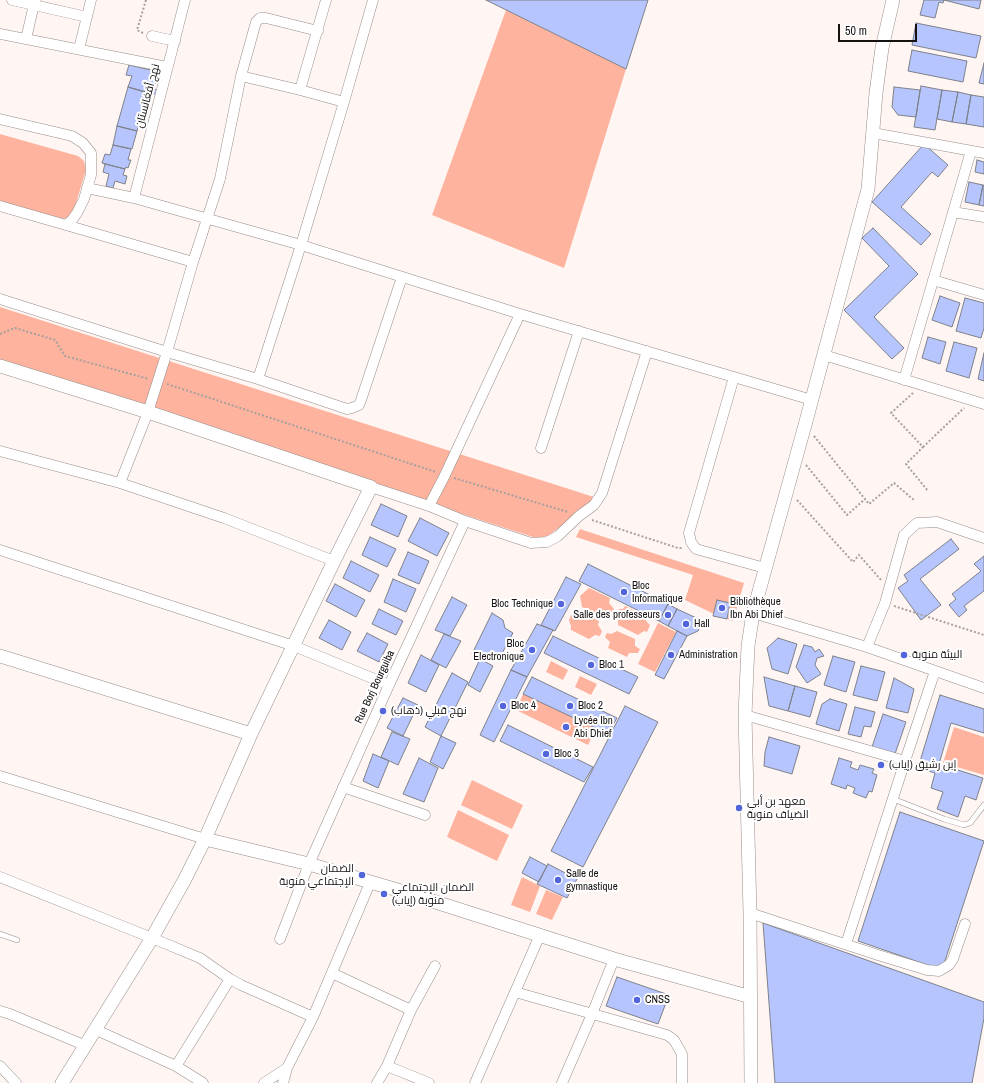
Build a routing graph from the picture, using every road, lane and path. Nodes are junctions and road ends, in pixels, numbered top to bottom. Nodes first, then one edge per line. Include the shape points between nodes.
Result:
1 (12, 0) edge
2 (91, 0) edge
3 (146, 0) edge
4 (185, 0) edge
5 (326, 0) edge
6 (373, 0) edge
7 (893, 0) edge
8 (35, 3) edge
9 (87, 16) junction
10 (318, 31) junction
11 (0, 34) edge
12 (152, 36) joint
13 (26, 39) junction
14 (175, 41) junction
15 (79, 49) junction
16 (167, 68) junction
17 (241, 76) junction
18 (300, 90) junction
19 (344, 102) junction
20 (0, 119) edge
21 (872, 133) junction
22 (971, 151) junction
23 (984, 153) edge
24 (87, 188) junction
25 (134, 198) junction
26 (0, 206) edge
27 (953, 212) junction
28 (984, 217) edge
29 (207, 218) junction
30 (66, 225) junction
31 (301, 245) junction
32 (193, 262) junction
33 (402, 278) junction
34 (933, 280) junction
35 (984, 295) edge
36 (0, 299) edge
37 (520, 314) junction
38 (578, 331) junction
39 (0, 334) edge
40 (647, 351) junction
41 (167, 352) junction
42 (824, 355) junction
43 (0, 366) edge
44 (734, 377) junction
45 (258, 379) junction
46 (904, 380) junction
47 (157, 381) junction
48 (922, 385) junction
49 (812, 400) junction
50 (972, 401) junction
51 (984, 404) edge
52 (148, 412) junction
53 (806, 425) junction
54 (923, 447) junction
55 (541, 448) dead end
56 (0, 450) edge
57 (798, 454) junction
58 (444, 475) junction
59 (120, 483) junction
60 (371, 487) junction
61 (788, 490) junction
62 (928, 491) dead end
63 (865, 498) junction
64 (915, 501) dead end
65 (428, 506) junction
66 (579, 516) junction
67 (465, 521) junction
68 (984, 538) edge
69 (696, 549) junction
70 (0, 550) edge
71 (334, 561) junction
72 (765, 568) junction
73 (889, 588) junction
74 (885, 603) junction
75 (753, 613) junction
76 (984, 635) edge
77 (294, 646) junction
78 (867, 648) junction
79 (0, 656) edge
80 (935, 671) junction
81 (389, 686) junction
82 (984, 688) edge
83 (745, 715) junction
84 (251, 734) junction
85 (905, 761) junction
86 (0, 776) edge
87 (342, 787) junction
88 (893, 799) junction
89 (984, 804) edge
90 (425, 815) dead end
91 (205, 839) junction
92 (308, 864) junction
93 (0, 877) edge
94 (370, 883) junction
95 (750, 913) junction
96 (965, 924) dead end
97 (0, 934) edge
98 (540, 935) junction
99 (152, 938) junction
100 (17, 940) dead end
101 (280, 940) dead end
102 (846, 944) junction
103 (614, 959) junction
104 (435, 966) dead end
105 (332, 973) junction
106 (230, 979) junction
107 (515, 992) junction
108 (751, 998) junction
109 (411, 1010) junction
110 (0, 1011) edge
111 (592, 1014) junction
112 (313, 1017) junction
113 (94, 1029) junction
114 (84, 1045) junction
115 (0, 1066) edge
116 (176, 1066) junction
117 (387, 1066) junction
118 (287, 1068) junction
119 (16, 1083) edge
120 (62, 1083) edge
121 (202, 1083) edge
122 (264, 1083) edge
123 (282, 1083) edge
124 (377, 1083) edge
125 (429, 1083) edge
126 (475, 1083) edge
127 (562, 1083) edge
128 (682, 1083) edge
129 (751, 1083) edge

1 - 8 street
2 - 9 street
3 - 12 path via 137,30
4 - 14 street, نهج أفغانستان
5 - 10 street
6 - 19 street
7 - 21 street via 882,48
8 - 9 street
8 - 13 street
9 - 15 street
10 - 17 street via 260,18 254,28
10 - 18 street
11 - 13 street
12 - 14 street
13 - 15 street
14 - 16 street, نهج أفغانستان
15 - 16 street
16 - 25 street, نهج أفغانستان
17 - 18 street
17 - 29 street via 220,178
18 - 19 street
19 - 31 street
20 - 24 street via 72,136 83,143 91,153 91,175
21 - 22 street
21 - 42 street via 868,189
22 - 23 street
22 - 27 street
24 - 25 street
24 - 30 street via 77,213
25 - 29 street
26 - 30 street
27 - 28 street
27 - 34 street
29 - 31 street
29 - 32 street
30 - 32 street
31 - 33 street
31 - 45 street
32 - 41 street
33 - 37 street
33 - 45 street via 361,400 356,407 347,409
34 - 35 street
34 - 46 street
36 - 41 street
37 - 38 street
37 - 58 street
38 - 40 street
38 - 55 street
39 - 47 path via 15,328 55,340 65,356
40 - 44 street
40 - 66 street via 602,493 594,505
41 - 45 street
41 - 47 street
42 - 46 street
42 - 49 street
43 - 52 street
44 - 49 street
44 - 69 street via 689,533
46 - 48 street
47 - 52 street
47 - 58 path
48 - 50 street
48 - 54 path via 891,413
49 - 53 street
50 - 51 street
50 - 54 path
52 - 59 street
52 - 60 street
53 - 57 street
53 - 63 path
54 - 62 path via 906,464
56 - 59 street
57 - 61 street
57 - 63 path via 847,515
58 - 65 street
58 - 66 path
59 - 71 street via 224,518
60 - 65 street
60 - 71 street
61 - 72 street
61 - 73 path via 853,562 859,555
63 - 64 path via 869,504 894,483
65 - 67 street
66 - 67 street via 558,536 547,542 531,543
66 - 69 path via 678,548
67 - 81 street, Rue Borj Bourguiba
68 - 73 street via 937,522 916,523 904,535
69 - 72 street
70 - 77 street
71 - 77 street
72 - 75 street
73 - 74 street
74 - 76 path
74 - 78 street
75 - 78 street
75 - 83 street via 748,646
77 - 81 street
77 - 84 street
78 - 80 street
79 - 84 street
80 - 82 street
80 - 85 street
81 - 87 street, Rue Borj Bourguiba
83 - 85 street
83 - 95 street
84 - 91 street
85 - 88 street
86 - 91 street
87 - 90 street
87 - 92 street, Rue Borj Bourguiba
88 - 89 lane via 964,825 970,823
88 - 102 street
91 - 92 street
91 - 99 street
92 - 94 street
92 - 101 street, Rue Borj Bourguiba
93 - 99 street
94 - 98 street
94 - 105 street
95 - 102 street
95 - 108 street
96 - 102 street via 953,959 939,971 885,958
97 - 100 lane
98 - 103 street
98 - 107 street
99 - 106 street via 200,958
99 - 113 street
103 - 108 street
103 - 111 street
104 - 109 street
105 - 109 street
105 - 112 street
106 - 112 street
106 - 116 street
107 - 111 street
107 - 126 street
108 - 129 street
109 - 117 street
110 - 114 street
111 - 127 street
111 - 128 street via 667,1035 674,1040 682,1054
112 - 118 street
113 - 114 street
113 - 116 street
114 - 120 street
115 - 119 street
116 - 121 street
117 - 124 street
117 - 125 street
118 - 122 street
118 - 123 street

